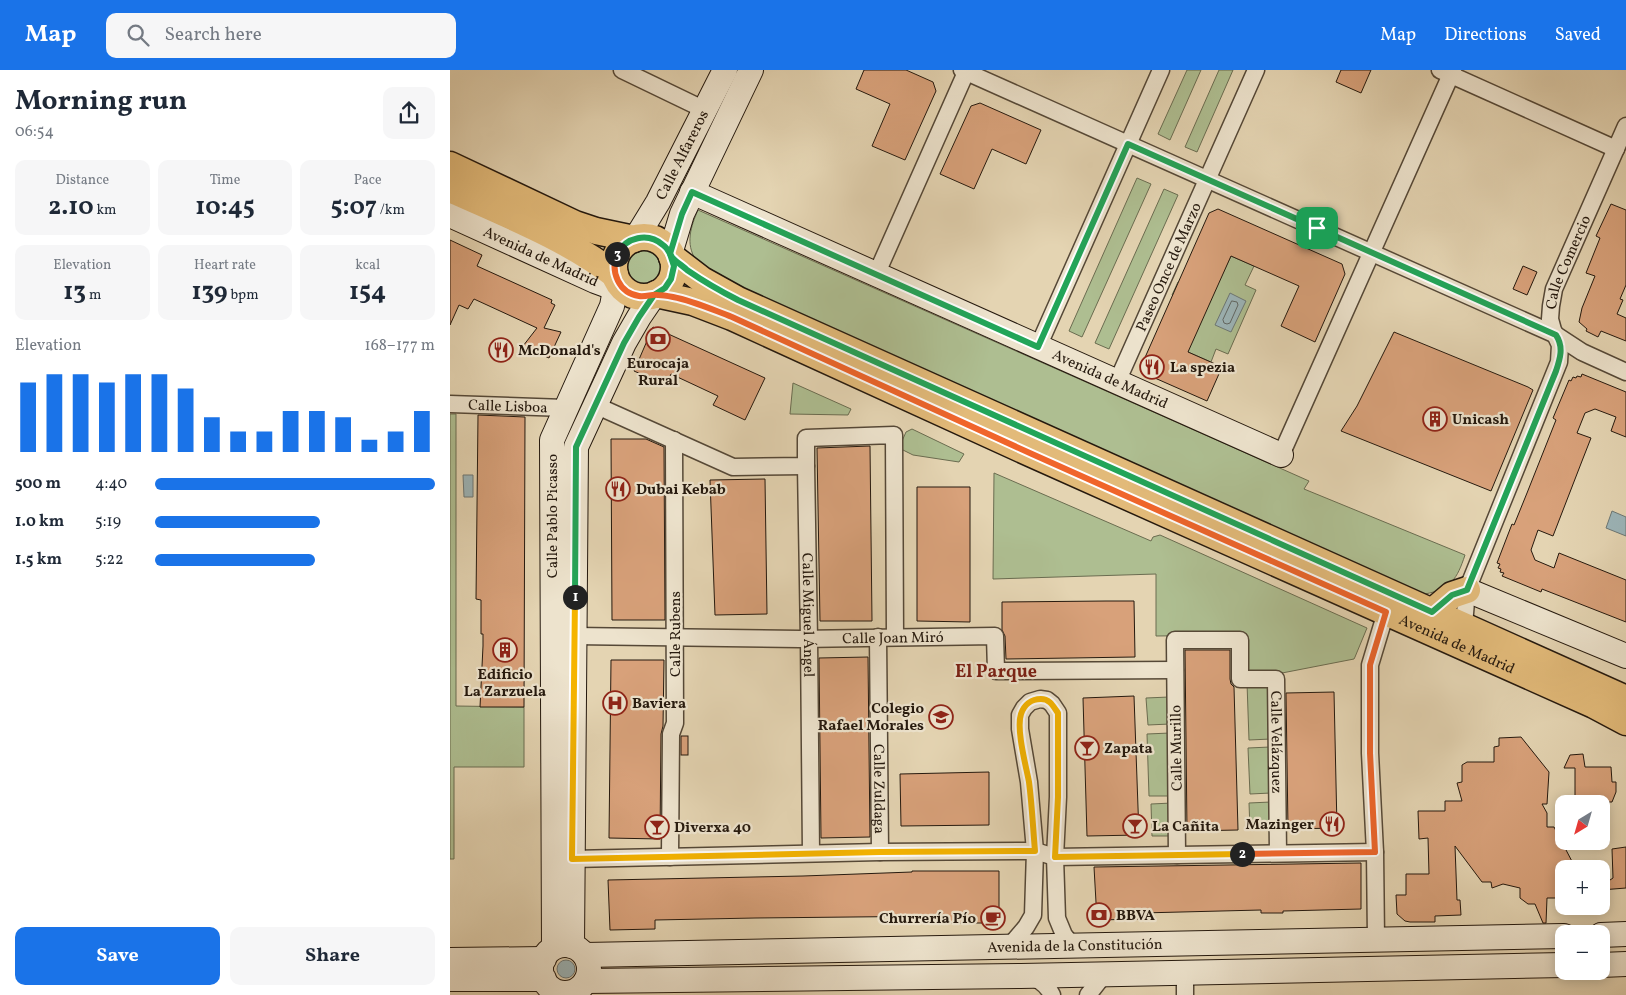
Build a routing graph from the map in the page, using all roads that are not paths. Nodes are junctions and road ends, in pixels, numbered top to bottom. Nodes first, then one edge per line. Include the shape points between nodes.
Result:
1 (622, 70) edge
2 (725, 70) edge
3 (750, 70) edge
4 (1161, 70) edge
5 (1256, 70) edge
6 (965, 71) edge
7 (1448, 72) edge
8 (706, 110) junction
9 (1626, 126) edge
10 (1128, 144) junction
11 (1616, 149) junction
12 (450, 165) edge
13 (1207, 180) junction
14 (450, 188) edge
15 (692, 192) junction
16 (450, 215) edge
17 (635, 239) junction
18 (1371, 253) junction
19 (671, 255) junction
20 (876, 275) junction
21 (632, 288) junction
22 (1556, 335) junction
23 (1038, 347) junction
24 (1626, 372) edge
25 (1117, 382) junction
26 (450, 404) edge
27 (595, 405) junction
28 (566, 408) junction
29 (674, 440) junction
30 (1281, 455) joint
31 (806, 466) junction
32 (1467, 590) junction
33 (1386, 612) junction
34 (1432, 612) junction
35 (1464, 625) junction
36 (574, 636) junction
37 (895, 637) junction
38 (676, 638) junction
39 (878, 638) junction
40 (804, 639) junction
41 (1175, 640) joint
42 (1626, 656) edge
43 (1175, 670) junction
44 (1626, 699) edge
45 (1626, 722) edge
46 (1035, 851) junction
47 (880, 852) junction
48 (1375, 852) junction
49 (810, 853) junction
50 (1278, 853) junction
51 (1177, 855) junction
52 (670, 857) junction
53 (1055, 857) junction
54 (572, 859) junction
55 (1626, 934) edge
56 (1610, 935) edge
57 (1555, 936) edge
58 (1376, 939) junction
59 (1074, 946) junction
60 (1010, 947) junction
61 (450, 960) edge
62 (1626, 964) edge
63 (1555, 965) edge
64 (1610, 965) edge
65 (564, 974) edge
66 (1108, 974) junction
67 (1021, 976) junction
68 (450, 979) edge
69 (1185, 984) edge
70 (1052, 995) edge
71 (1088, 995) edge

1 - 8 street
2 - 8 street, Calle Alfareros
3 - 15 street, Calle Alfareros
4 - 10 street
5 - 13 street, Paseo Once de Marzo
6 - 10 street
6 - 20 street
7 - 11 street
7 - 18 street
8 - 17 street, Calle Alfareros
9 - 11 street, Calle Comercio
10 - 13 street
10 - 23 street
11 - 22 street, Calle Comercio via 1554,289 1550,318
12 - 17 main road, Avenida de Madrid via 575,224
13 - 18 street
13 - 25 street, Paseo Once de Marzo
14 - 21 main road, Avenida de Madrid via 565,243
15 - 19 street, Calle Alfareros via 682,214
15 - 20 street, Avenida de Madrid
16 - 21 street, Avenida de Madrid via 595,281
17 - 19 main road, Avenida de Madrid via 657,240
17 - 21 main road, Avenida de Madrid via 618,251 614,262
18 - 22 street
18 - 30 street
19 - 21 main road via 674,268 665,288
19 - 34 main road, Avenida de Madrid via 702,280 738,300
20 - 23 street, Avenida de Madrid
21 - 27 street, Calle Pablo Picasso via 639,317
21 - 28 street, Calle Pablo Picasso via 609,313
21 - 33 main road, Avenida de Madrid via 693,302 732,317
22 - 24 street via 1582,352
22 - 32 street, Calle Comercio via 1561,351 1556,371
23 - 25 street, Avenida de Madrid
25 - 30 street, Avenida de Madrid
26 - 28 street, Calle Lisboa
27 - 29 street
27 - 36 street, Calle Pablo Picasso via 576,447
28 - 65 street, Calle Pablo Picasso via 552,440
29 - 31 street via 733,467
29 - 38 street, Calle Rubens
31 - 37 street, Calle Miguel Ángel via 806,438 894,435
31 - 40 street, Calle Miguel Ángel
32 - 34 main road via 1452,595
32 - 35 street, Calle Comercio
32 - 42 street
33 - 45 main road, Avenida de Madrid
33 - 48 street via 1370,665
34 - 35 main road, Avenida de Madrid
35 - 44 main road, Avenida de Madrid
36 - 38 street, Calle Joan Miró
36 - 54 street, Calle Pablo Picasso
37 - 39 street, Calle Joan Miró
37 - 43 street, Calle Joan Miró via 995,636 996,671
38 - 40 street, Calle Joan Miró
38 - 52 street, Calle Rubens
39 - 40 street, Calle Joan Miró
39 - 47 street, Calle Zuldaga
40 - 49 street, Calle Miguel Ángel
41 - 43 street, Calle Murillo
41 - 50 street, Calle Velázquez via 1240,640 1240,679 1276,679
43 - 51 street, Calle Murillo
46 - 47 street
46 - 53 street
46 - 53 street via 1020,715 1030,702 1040,699 1047,700 1058,713
46 - 60 street via 1033,915
47 - 49 street
48 - 50 street
48 - 58 street
49 - 52 street
50 - 51 street
51 - 53 street
52 - 54 street
53 - 59 street via 1057,918 1064,935
54 - 65 street, Calle Pablo Picasso
55 - 56 street
57 - 58 street, Avenida de la Constitución
58 - 59 street, Avenida de la Constitución
59 - 60 street, Avenida de la Constitución
60 - 65 street, Avenida de la Constitución
61 - 65 street, Avenida de la Constitución
62 - 64 street
63 - 69 street, Avenida de la Constitución
65 - 67 street, Avenida de la Constitución
65 - 68 street, Avenida de la Constitución
66 - 67 street, Avenida de la Constitución
66 - 69 street, Avenida de la Constitución
66 - 71 street
67 - 70 street via 1038,980

